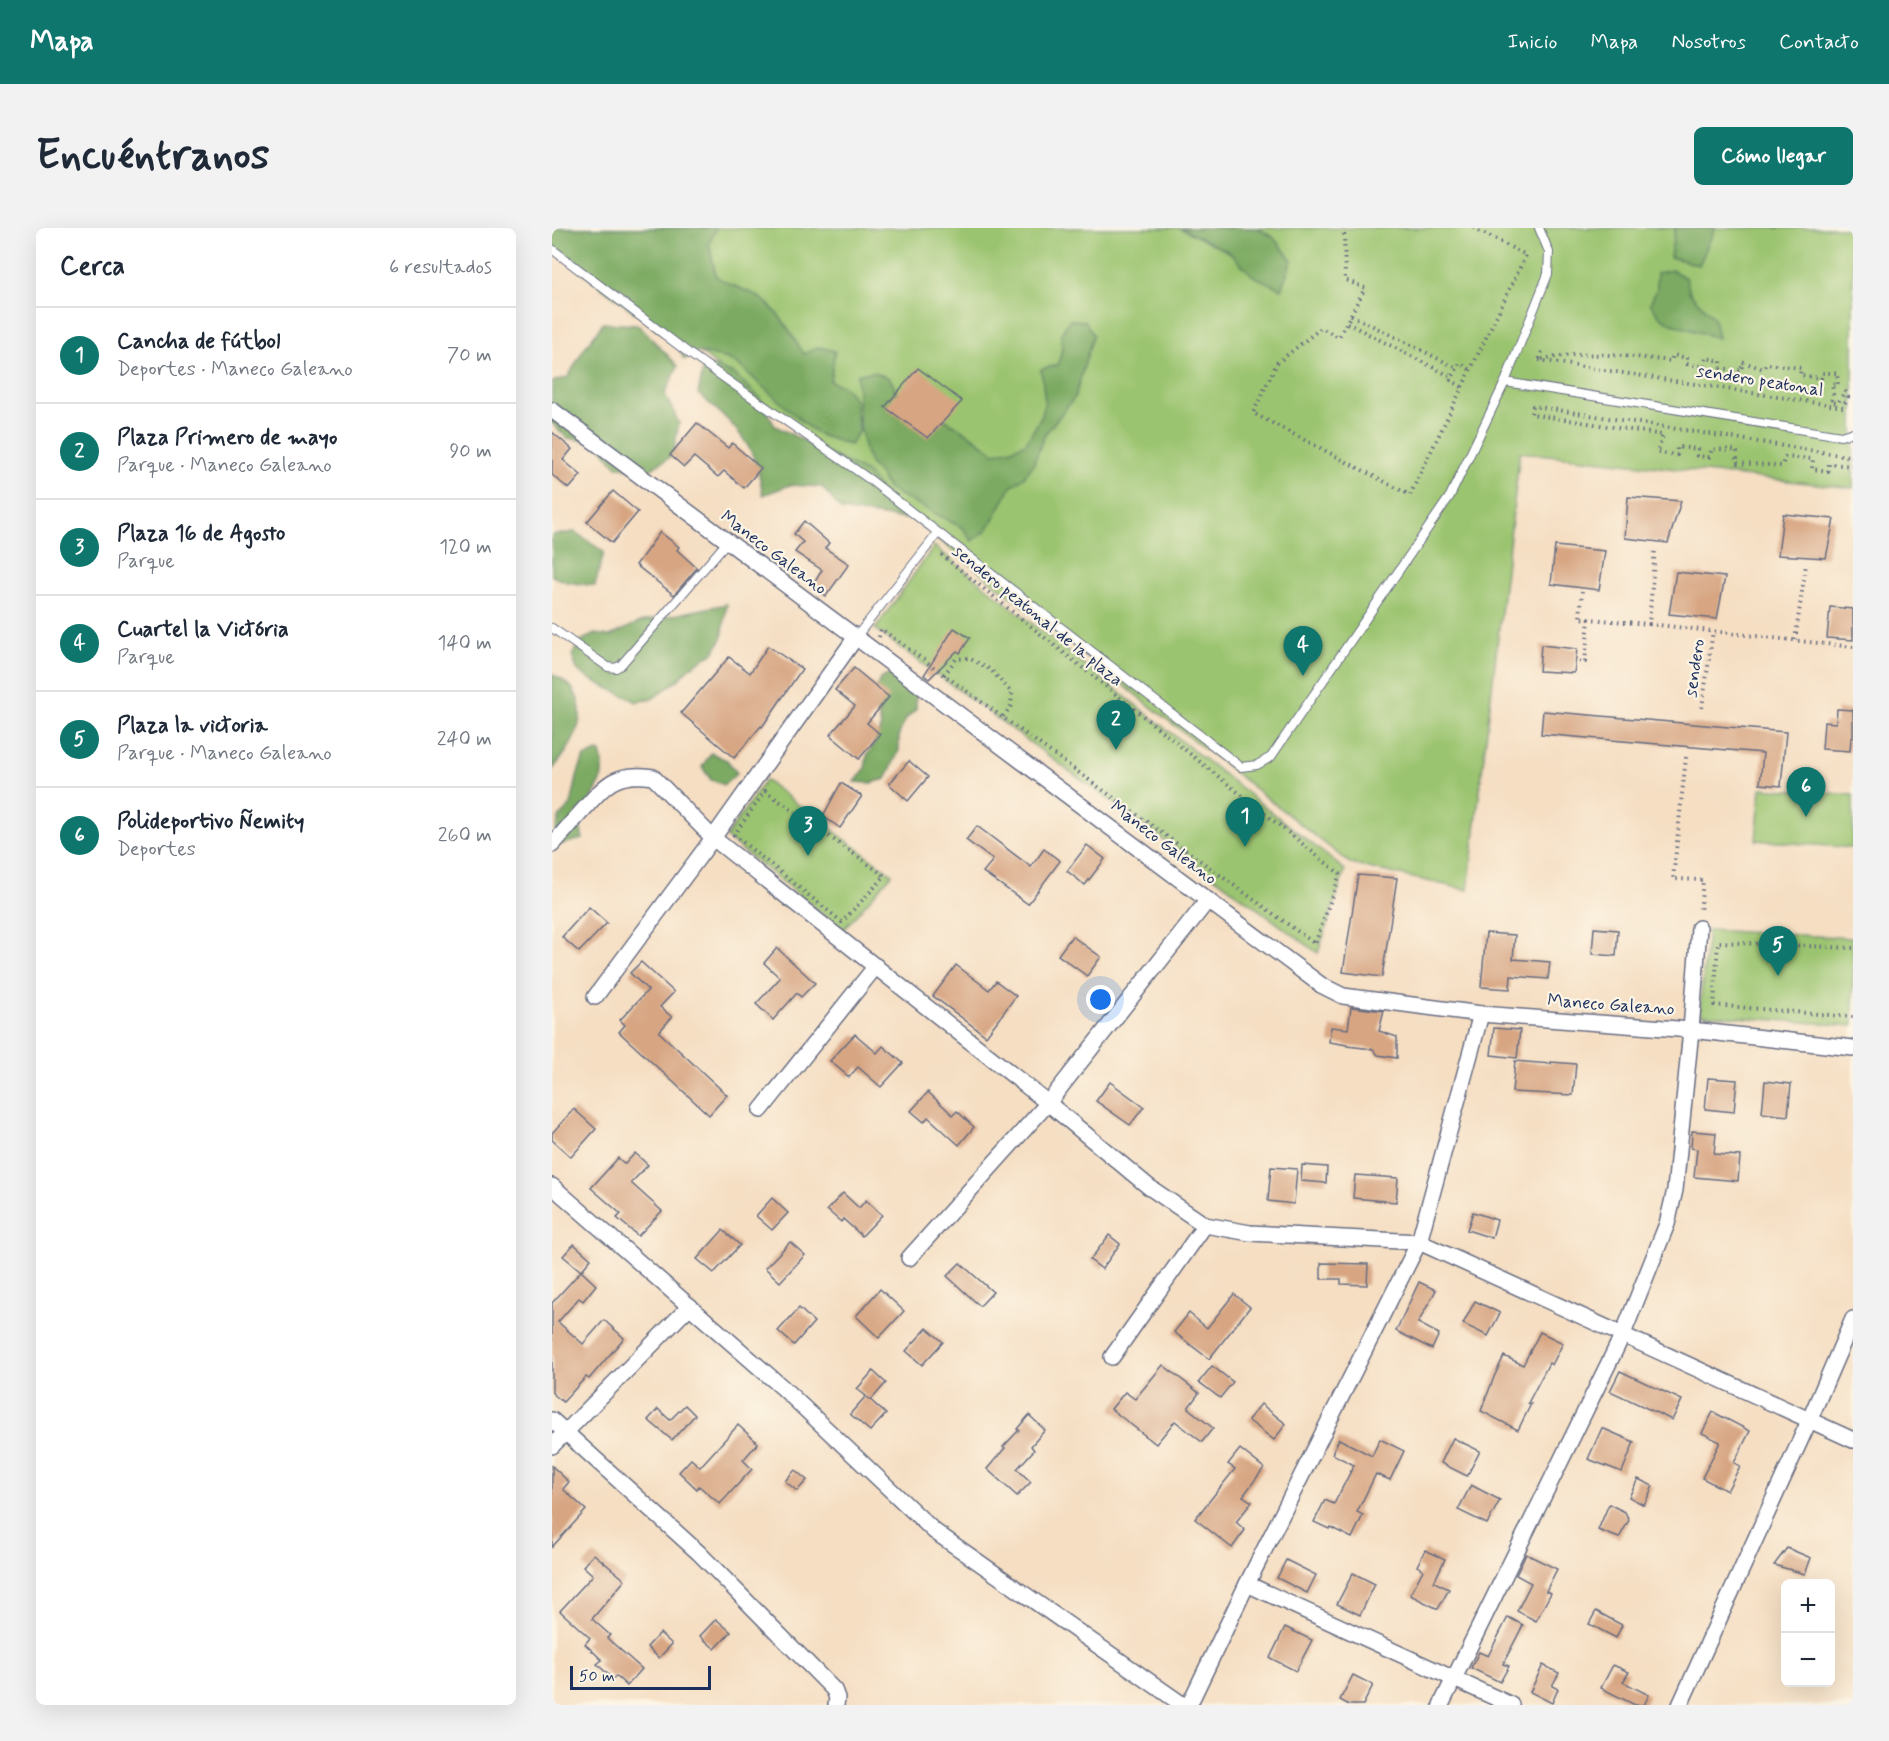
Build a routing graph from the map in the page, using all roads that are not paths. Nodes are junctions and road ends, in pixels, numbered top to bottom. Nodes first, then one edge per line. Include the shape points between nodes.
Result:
1 (1539, 228) edge
2 (552, 249) edge
3 (1505, 382) junction
4 (552, 410) edge
5 (1853, 432) edge
6 (938, 533) junction
7 (727, 542) junction
8 (552, 628) edge
9 (856, 638) junction
10 (713, 838) junction
11 (552, 845) edge
12 (1208, 900) junction
13 (1699, 928) road end
14 (876, 966) junction
15 (595, 997) dead end
16 (1481, 1014) junction
17 (1691, 1030) junction
18 (1853, 1048) edge
19 (1048, 1103) junction
20 (761, 1110) dead end
21 (552, 1186) edge
22 (1205, 1225) junction
23 (1419, 1242) junction
24 (909, 1258) dead end
25 (690, 1306) junction
26 (1853, 1319) edge
27 (1623, 1334) junction
28 (1112, 1357) dead end
29 (552, 1420) edge
30 (1809, 1421) junction
31 (566, 1432) junction
32 (1853, 1440) edge
33 (552, 1446) edge
34 (1247, 1584) junction
35 (1454, 1678) junction
36 (836, 1705) edge
37 (1183, 1705) edge
38 (1190, 1705) edge
39 (1441, 1705) edge
40 (1511, 1705) edge
41 (1680, 1705) edge

1 - 3 lane via 1549,252 1548,274
2 - 6 lane
3 - 5 lane via 1841,436
3 - 6 lane via 1450,496 1272,757 1257,765 1241,767
4 - 7 street, Maneco Galeano
6 - 9 lane
7 - 8 lane via 616,668 608,668
7 - 9 street, Maneco Galeano
9 - 10 street
9 - 12 street, Maneco Galeano
10 - 11 street via 653,777 631,776 605,785
10 - 14 street
10 - 15 street
12 - 16 street, Maneco Galeano via 1321,985 1343,996
12 - 19 street
13 - 17 street
14 - 19 street
14 - 20 street
16 - 17 street, Maneco Galeano
16 - 23 street
17 - 18 street, Maneco Galeano
17 - 27 street via 1675,1190 1666,1224
19 - 22 street via 1149,1187
19 - 24 street
21 - 25 street
22 - 23 street via 1250,1233
22 - 28 street
23 - 27 street
23 - 34 street
25 - 31 street
25 - 37 street via 934,1531
26 - 30 street
27 - 30 street
27 - 35 street
29 - 31 street
30 - 32 street
30 - 41 street
31 - 33 street
31 - 36 street via 721,1575 834,1690
34 - 35 street
34 - 38 street
35 - 39 street
35 - 40 street

